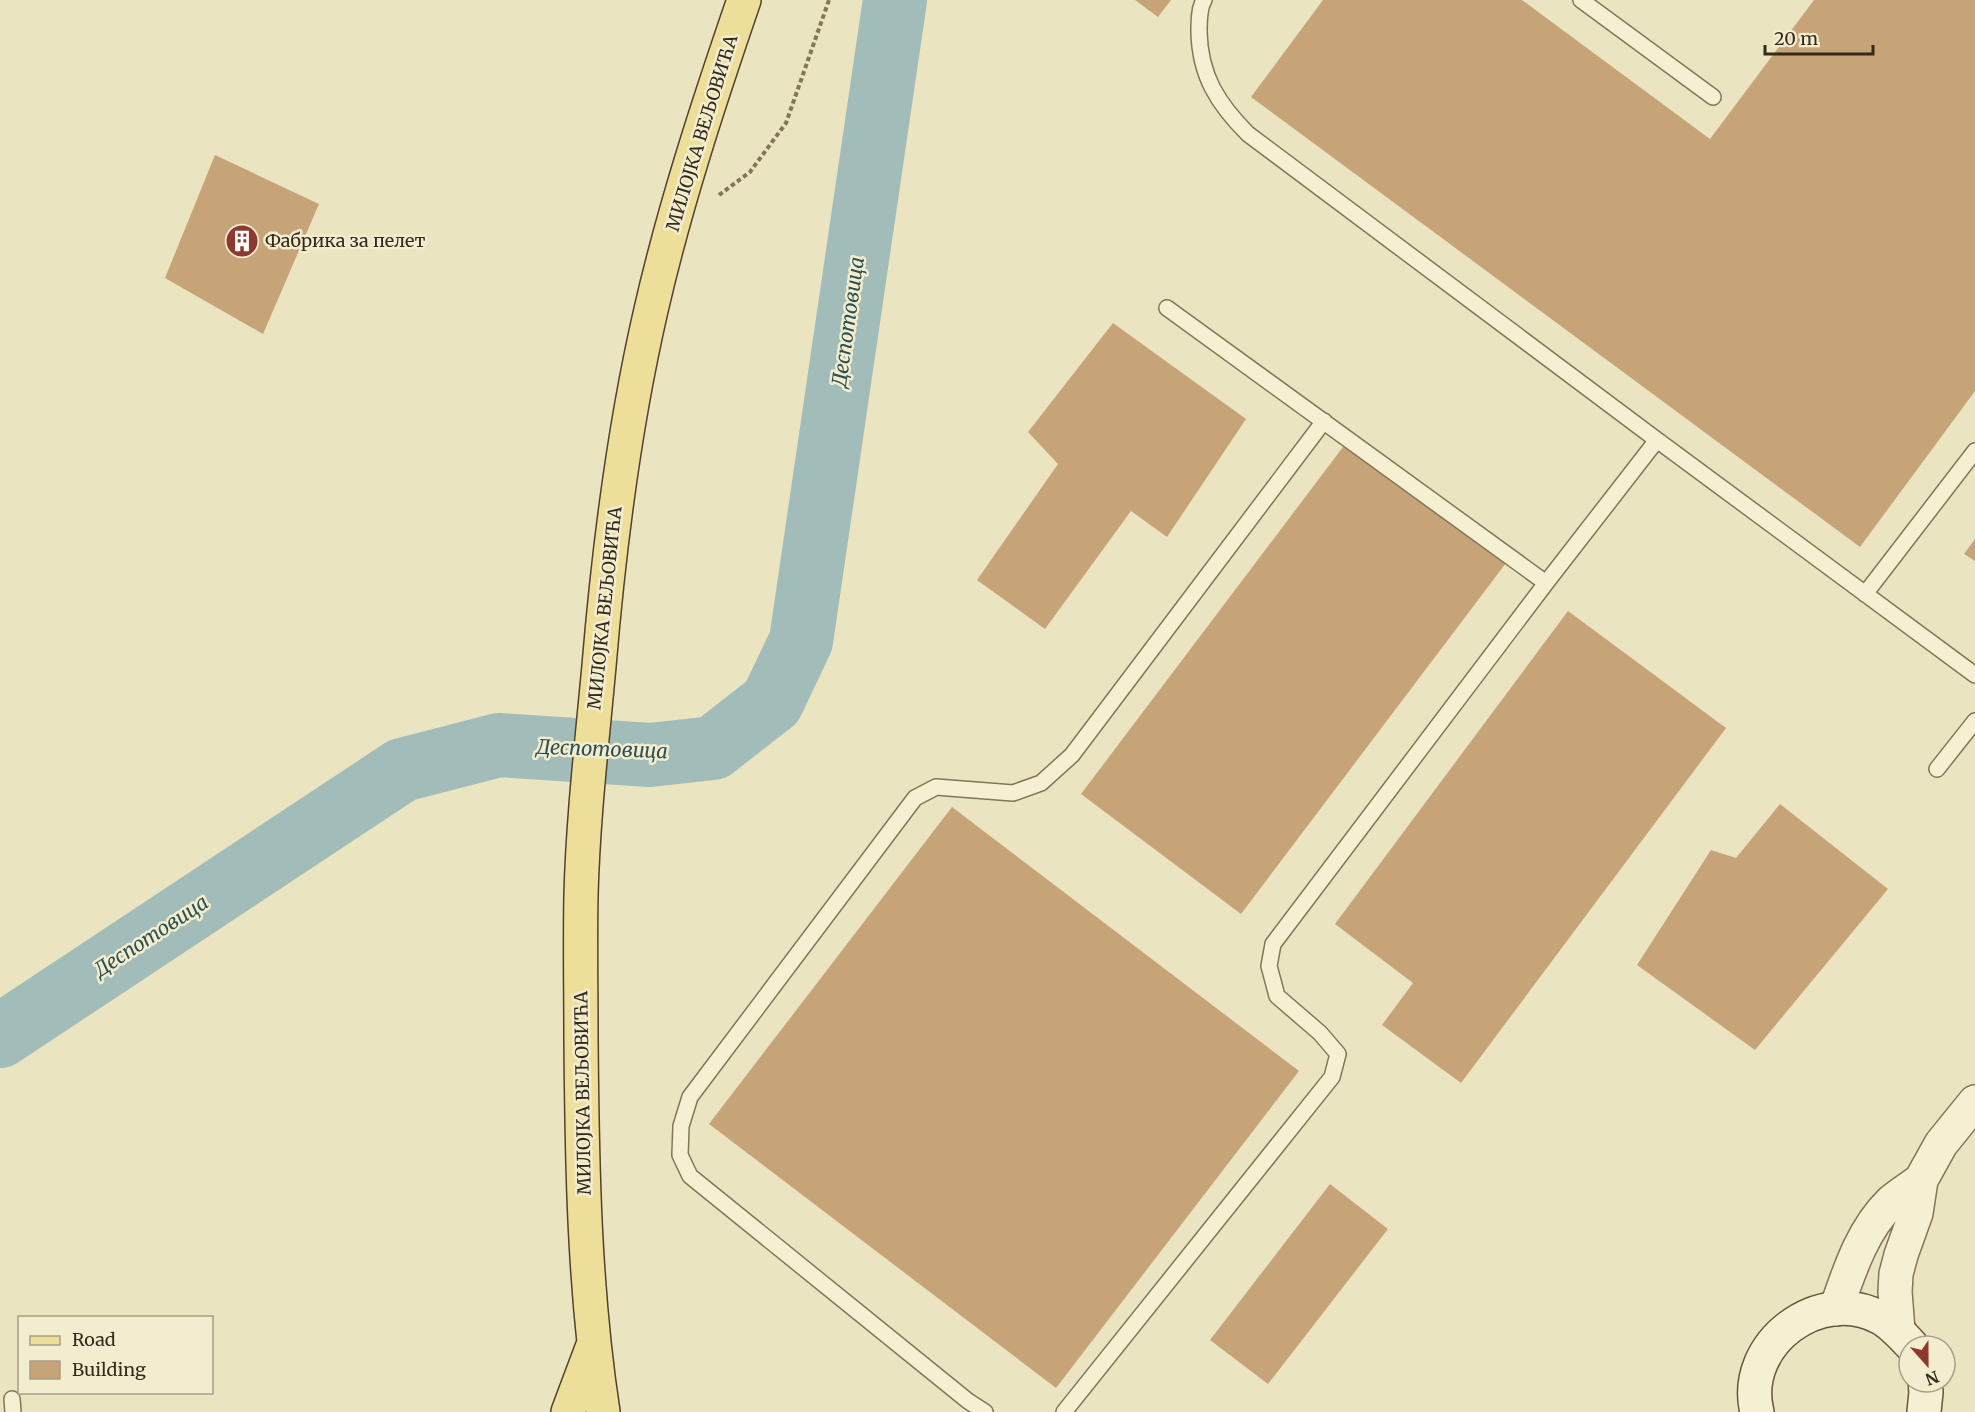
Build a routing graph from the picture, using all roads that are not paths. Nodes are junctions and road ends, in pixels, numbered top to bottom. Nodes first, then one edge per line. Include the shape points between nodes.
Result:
1 (744, 0) edge
2 (1204, 0) edge
3 (1581, 0) edge
4 (1713, 97) dead end
5 (1167, 308) dead end
6 (1324, 421) junction
7 (1657, 440) junction
8 (1975, 451) edge
9 (1546, 583) junction
10 (1865, 594) junction
11 (1975, 675) edge
12 (1975, 721) edge
13 (1937, 769) dead end
14 (1975, 1102) edge
15 (1921, 1180) junction
16 (1836, 1308) junction
17 (1900, 1334) edge
18 (1904, 1334) edge
19 (593, 1347) junction
20 (1926, 1394) edge
21 (1752, 1409) edge
22 (568, 1412) edge
23 (603, 1412) edge
24 (985, 1412) edge
25 (1064, 1412) edge
26 (1924, 1412) edge

1 - 19 main road, МИЛОЈКА ВЕЉОВИЋА via 701,129 651,310 631,407 613,528 581,893 582,1135
2 - 7 lane via 1199,24 1204,71 1236,122
3 - 4 lane
5 - 6 lane
6 - 9 lane
6 - 24 lane via 1072,755 1041,783 1013,793 936,788 915,798 690,1097 681,1126 680,1155 690,1176
7 - 9 lane
7 - 10 lane
8 - 10 lane
9 - 25 lane via 1273,944 1269,966 1277,996 1338,1054 1332,1077
10 - 11 lane
12 - 13 lane
14 - 15 street via 1941,1144
15 - 16 street via 1891,1202 1876,1221 1861,1245
15 - 18 street via 1916,1213 1896,1274 1895,1292
16 - 17 street via 1880,1317
16 - 21 street via 1807,1315 1784,1330 1767,1351 1756,1375
19 - 22 main road
19 - 23 main road, МИЛОЈКА ВЕЉОВИЋА
20 - 26 street

